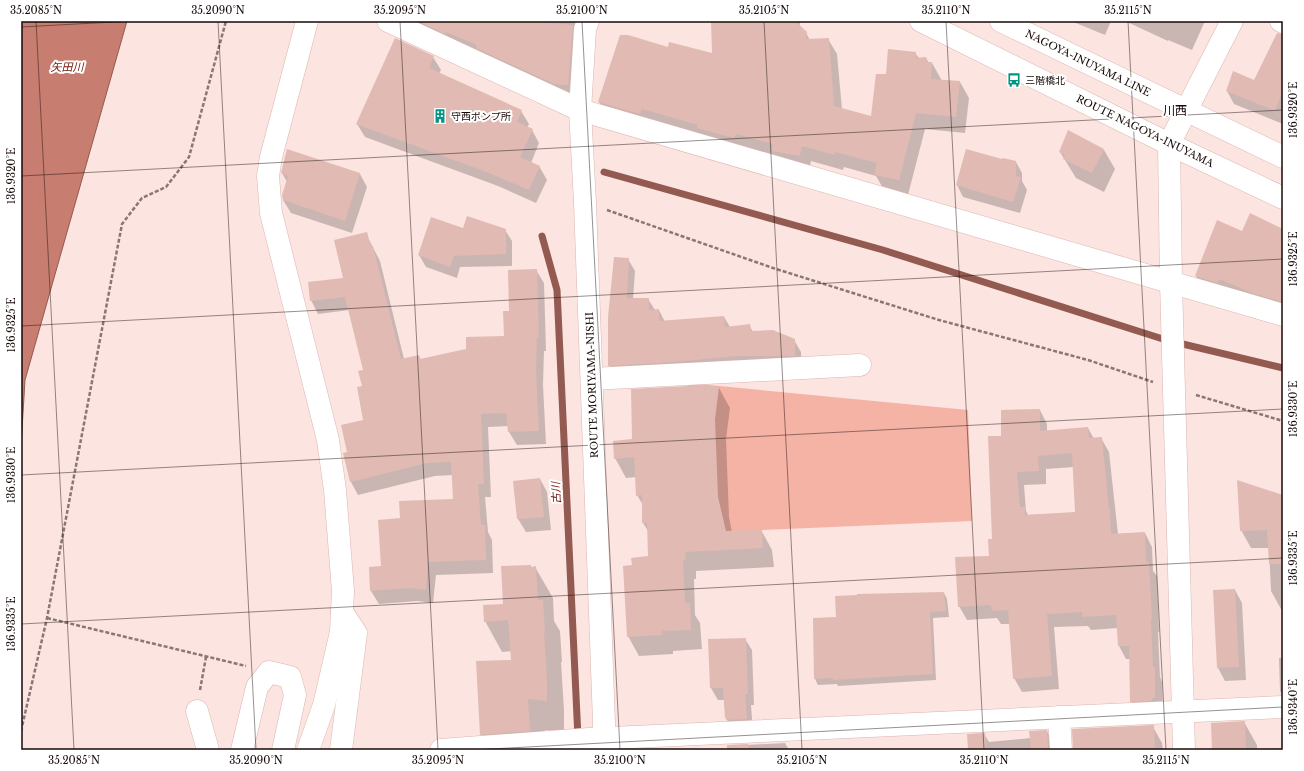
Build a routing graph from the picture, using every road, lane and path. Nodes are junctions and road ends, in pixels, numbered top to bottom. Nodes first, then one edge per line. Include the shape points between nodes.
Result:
1 (226, 21) edge
2 (307, 21) edge
3 (388, 21) edge
4 (588, 21) edge
5 (921, 21) edge
6 (1001, 21) edge
7 (1232, 21) edge
8 (580, 110) junction
9 (1186, 110) junction
10 (1169, 144) junction
11 (1283, 157) edge
12 (1283, 198) edge
13 (585, 203) junction
14 (1171, 282) junction
15 (1283, 315) edge
16 (860, 365) dead end
17 (592, 379) junction
18 (1173, 389) junction
19 (1283, 421) edge
20 (342, 611) junction
21 (46, 618) junction
22 (206, 657) junction
23 (229, 662) dead end
24 (1283, 707) edge
25 (197, 712) joint
26 (1183, 712) junction
27 (1059, 717) junction
28 (21, 731) edge
29 (592, 742) edge
30 (208, 750) edge
31 (242, 750) edge
32 (283, 750) edge
33 (308, 750) edge
34 (341, 750) edge
35 (441, 750) edge
36 (1061, 750) edge
37 (1184, 750) edge

1 - 21 path via 189,157 166,187 142,198 122,224
2 - 20 street via 268,176 271,213 328,440 335,490 343,591
3 - 8 street
4 - 8 street, ROUTE MORIYAMA-NISHI via 585,29
5 - 10 street, ROUTE NAGOYA-INUYAMA
6 - 9 street, NAGOYA-INUYAMA LINE
7 - 9 street
8 - 13 street, ROUTE MORIYAMA-NISHI
8 - 14 street
9 - 10 street
9 - 11 street, NAGOYA-INUYAMA LINE
10 - 12 street, ROUTE NAGOYA-INUYAMA
10 - 14 street
13 - 17 street, ROUTE MORIYAMA-NISHI
13 - 18 path via 773,268 939,320 1088,360
14 - 15 street
14 - 18 street
16 - 17 street
17 - 29 street, ROUTE MORIYAMA-NISHI
18 - 19 path
18 - 26 street
20 - 33 street via 341,632 324,705
20 - 34 street via 356,633
21 - 22 path
21 - 28 path
22 - 23 path
22 - 25 path
24 - 26 street
25 - 30 street
26 - 27 street
26 - 37 street
27 - 29 street
27 - 36 street
29 - 35 street
31 - 32 street via 257,687 269,672 290,677 295,695

